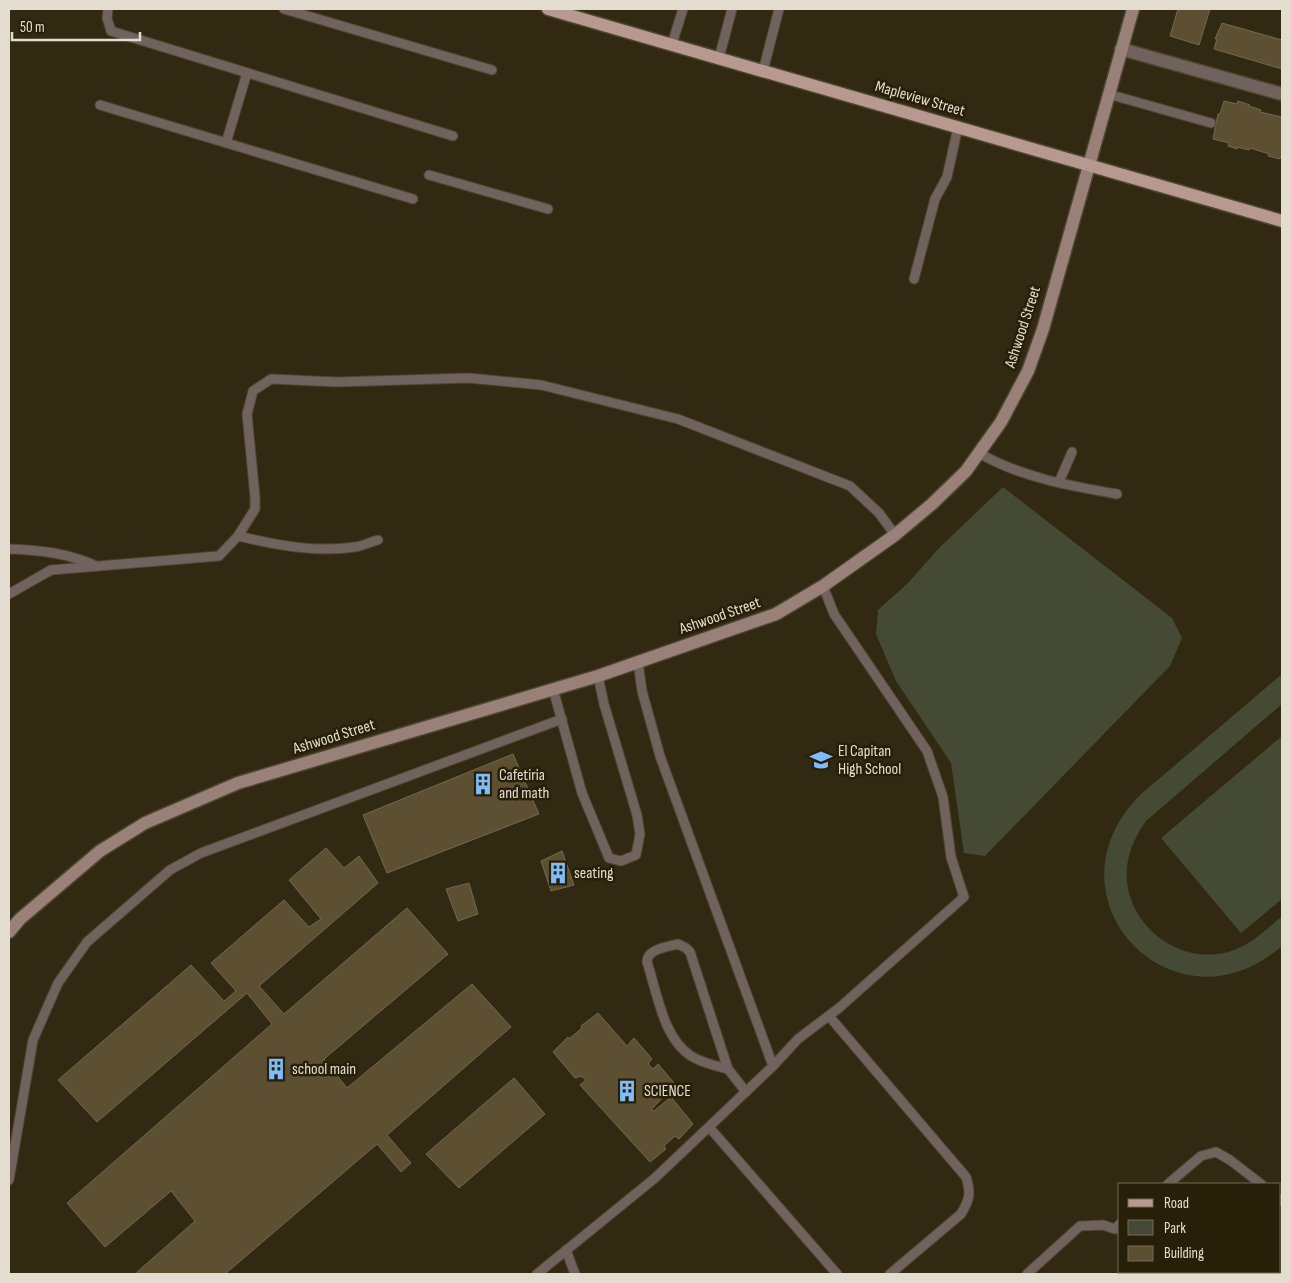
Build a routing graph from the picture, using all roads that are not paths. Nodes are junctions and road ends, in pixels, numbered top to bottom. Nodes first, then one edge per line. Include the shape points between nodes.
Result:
1 (108, 9) edge
2 (284, 9) edge
3 (548, 9) edge
4 (683, 9) edge
5 (732, 9) edge
6 (780, 9) edge
7 (1133, 9) edge
8 (672, 44) junction
9 (1122, 48) junction
10 (719, 58) junction
11 (492, 70) dead end
12 (762, 71) junction
13 (247, 72) junction
14 (1108, 94) junction
15 (1282, 94) edge
16 (100, 105) dead end
17 (1211, 123) dead end
18 (958, 127) junction
19 (453, 136) dead end
20 (226, 142) junction
21 (1088, 165) junction
22 (428, 175) dead end
23 (413, 199) dead end
24 (548, 209) dead end
25 (1282, 221) edge
26 (914, 279) dead end
27 (979, 452) junction
28 (1072, 452) dead end
29 (1059, 482) junction
30 (1117, 494) dead end
31 (895, 535) junction
32 (238, 536) junction
33 (378, 540) dead end
34 (9, 549) edge
35 (97, 566) junction
36 (823, 586) junction
37 (9, 594) edge
38 (638, 662) junction
39 (598, 676) junction
40 (553, 689) junction
41 (562, 719) junction
42 (9, 932) edge
43 (829, 1016) junction
44 (773, 1066) junction
45 (728, 1069) junction
46 (746, 1092) junction
47 (709, 1127) junction
48 (9, 1180) edge
49 (1169, 1183) edge
50 (1260, 1183) edge
51 (1118, 1229) edge
52 (566, 1250) junction
53 (537, 1274) edge
54 (575, 1274) edge
55 (837, 1274) edge
56 (890, 1274) edge
57 (1027, 1274) edge

1 - 13 lane via 111,31
2 - 11 lane
3 - 8 main road, Mapleview Street
4 - 8 lane
5 - 10 lane
6 - 12 lane
7 - 9 main road, Ashwood Street
8 - 10 main road, Mapleview Street
9 - 14 main road, Ashwood Street
9 - 15 street
10 - 12 main road, Mapleview Street
12 - 18 main road, Mapleview Street
13 - 19 lane
13 - 20 lane
14 - 17 lane
14 - 21 main road, Ashwood Street
16 - 20 lane
18 - 21 main road, Mapleview Street
18 - 26 lane via 947,177 935,199
20 - 23 lane
21 - 25 main road, Mapleview Street
21 - 27 main road, Ashwood Street via 1028,371 1001,422
22 - 24 lane
27 - 29 lane via 1014,470
27 - 31 main road, Ashwood Street via 932,504
28 - 29 lane
29 - 30 lane
31 - 32 lane via 879,513 850,486 678,419 540,385 469,378 336,382 271,379 253,391 247,414 255,509
31 - 36 main road, Ashwood Street
32 - 33 lane via 322,549 356,547
32 - 35 lane via 219,556
34 - 35 lane via 59,553
35 - 37 lane via 51,570
36 - 38 main road, Ashwood Street via 776,614
36 - 43 lane via 834,614 927,750 943,797 952,857 964,897
38 - 39 main road, Ashwood Street
38 - 44 lane via 642,691 660,756
39 - 40 main road, Ashwood Street
39 - 41 lane via 637,814 640,834 636,855 621,861 609,858 582,793
40 - 41 lane
40 - 42 main road, Ashwood Street via 238,783 145,823 100,851
41 - 48 lane via 200,853 170,870 87,942 58,983 33,1040
43 - 44 lane via 798,1039
43 - 56 lane via 966,1177 970,1190 968,1204 961,1214
44 - 46 lane
45 - 45 lane via 690,952 678,944 650,953 647,962 669,1032 677,1044 696,1059
45 - 46 lane
46 - 47 lane
47 - 52 lane via 655,1178
47 - 55 lane
49 - 50 lane via 1201,1156 1216,1152
51 - 57 lane via 1103,1224 1080,1226
52 - 53 lane
52 - 54 lane

